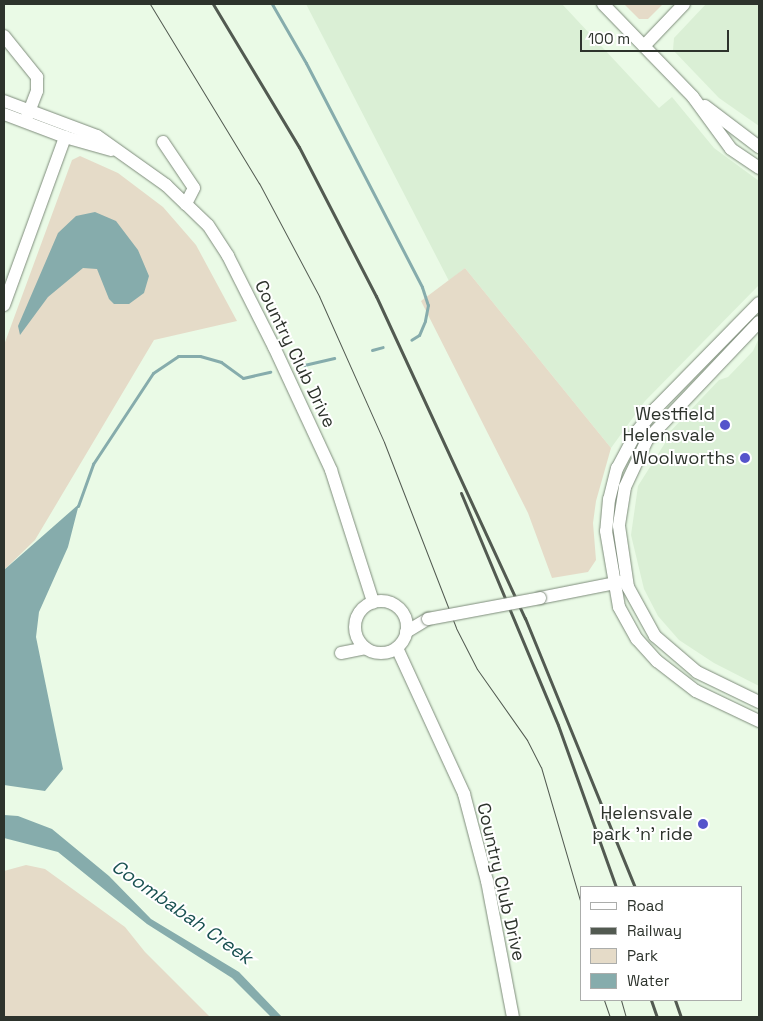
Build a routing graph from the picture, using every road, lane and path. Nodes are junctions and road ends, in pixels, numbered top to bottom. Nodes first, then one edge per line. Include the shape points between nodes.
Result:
1 (603, 4) edge
2 (684, 4) edge
3 (4, 36) edge
4 (644, 46) junction
5 (693, 97) junction
6 (4, 101) edge
7 (4, 114) edge
8 (28, 116) junction
9 (65, 137) junction
10 (163, 142) dead end
11 (759, 147) edge
12 (127, 157) junction
13 (759, 168) edge
14 (186, 204) junction
15 (759, 303) edge
16 (4, 305) edge
17 (759, 310) edge
18 (746, 317) junction
19 (759, 322) edge
20 (620, 582) junction
21 (373, 602) junction
22 (406, 619) junction
23 (428, 620) junction
24 (406, 632) junction
25 (357, 638) junction
26 (366, 648) junction
27 (397, 648) junction
28 (382, 653) junction
29 (411, 674) junction
30 (759, 702) edge
31 (759, 721) edge
32 (513, 1017) edge

1 - 4 street
2 - 4 street
3 - 8 street via 36,76 37,91
4 - 5 street
5 - 11 street
5 - 13 street via 732,149
6 - 8 street
7 - 8 street
8 - 9 street
8 - 12 street via 97,136
9 - 12 street
9 - 16 street
10 - 14 street via 194,188
12 - 14 street, Country Club Drive
14 - 21 street, Country Club Drive via 208,225 228,256 274,347 331,470
15 - 18 street
17 - 18 street
18 - 20 street via 650,415 623,456 612,485 607,517 607,547
19 - 20 street via 660,423 642,448 625,487 620,512
20 - 23 street, bridge
20 - 30 street via 664,646 697,672
20 - 31 street via 624,617 637,639 657,661 696,691
21 - 22 street via 384,601 397,606
21 - 25 street via 357,616
22 - 23 street
22 - 24 street
23 - 24 street
24 - 27 street
25 - 26 street
25 - 26 street via 341,653
26 - 28 street
27 - 28 street
27 - 29 street, Country Club Drive
28 - 29 street
29 - 32 street, Country Club Drive via 464,794 487,882

